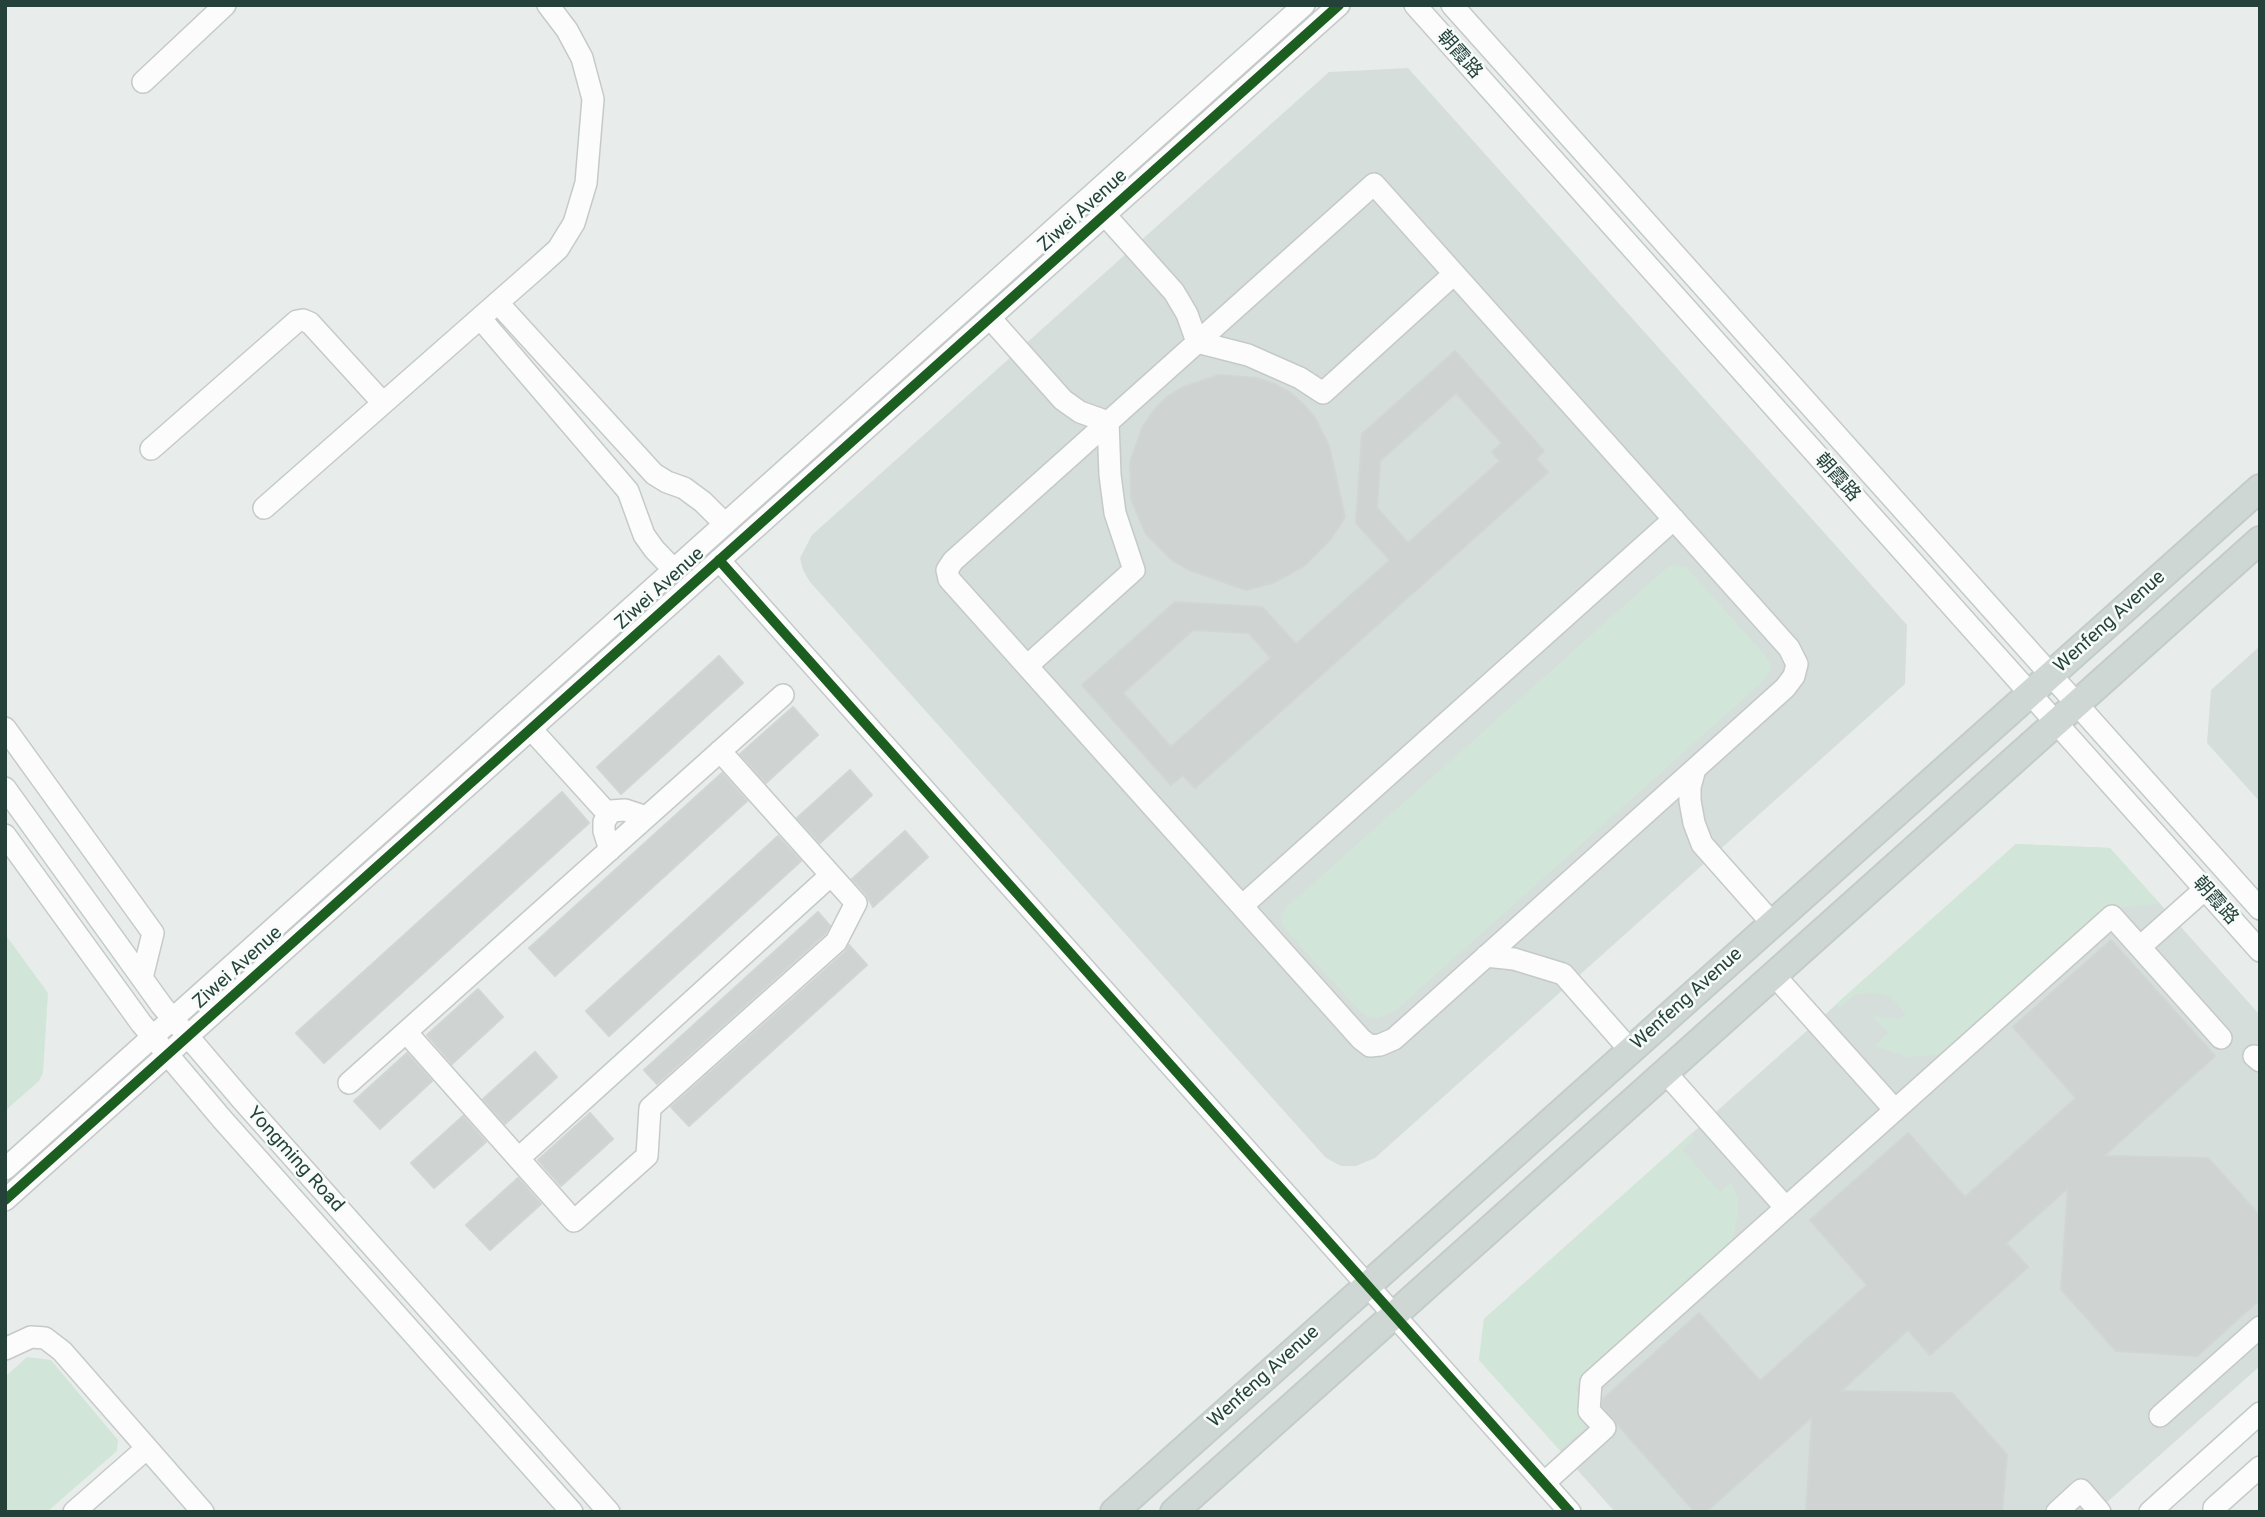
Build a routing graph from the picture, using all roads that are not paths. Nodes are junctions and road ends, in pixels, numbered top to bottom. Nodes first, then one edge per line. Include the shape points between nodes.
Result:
1 (225, 5) edge
2 (548, 5) edge
3 (1304, 5) edge
4 (1339, 5) edge
5 (1415, 5) edge
6 (1452, 5) edge
7 (143, 82) dead end
8 (1105, 215) junction
9 (1454, 274) junction
10 (498, 303) junction
11 (480, 318) junction
12 (990, 318) junction
13 (1197, 342) junction
14 (383, 403) junction
15 (1108, 422) junction
16 (151, 449) dead end
17 (2260, 488) edge
18 (264, 508) dead end
19 (1674, 519) junction
20 (725, 524) junction
21 (2260, 540) edge
22 (719, 561) junction
23 (674, 570) junction
24 (1027, 666) junction
25 (2050, 675) junction
26 (2029, 693) junction
27 (783, 695) dead end
28 (2077, 704) junction
29 (2056, 722) junction
30 (5, 728) edge
31 (531, 729) junction
32 (720, 751) junction
33 (1695, 769) junction
34 (5, 788) edge
35 (608, 814) junction
36 (646, 817) junction
37 (5, 835) edge
38 (610, 850) junction
39 (831, 875) junction
40 (2205, 889) junction
41 (1242, 906) junction
42 (2260, 909) edge
43 (1772, 923) junction
44 (2140, 947) junction
45 (2260, 951) edge
46 (1486, 956) junction
47 (1774, 975) junction
48 (142, 978) junction
49 (173, 1019) junction
50 (405, 1032) junction
51 (188, 1036) junction
52 (153, 1037) junction
53 (2221, 1038) dead end
54 (1630, 1050) junction
55 (168, 1055) junction
56 (1665, 1072) junction
57 (349, 1083) dead end
58 (1895, 1111) junction
59 (519, 1158) junction
60 (5, 1169) edge
61 (5, 1200) edge
62 (1786, 1208) junction
63 (1367, 1285) junction
64 (1394, 1315) junction
65 (2260, 1326) edge
66 (5, 1349) edge
67 (2260, 1413) edge
68 (2160, 1416) dead end
69 (147, 1448) junction
70 (2260, 1467) edge
71 (1544, 1483) junction
72 (74, 1512) edge
73 (203, 1512) edge
74 (572, 1512) edge
75 (609, 1512) edge
76 (1114, 1512) edge
77 (1174, 1512) edge
78 (1570, 1512) edge
79 (2057, 1512) edge
80 (2100, 1512) edge
81 (2150, 1512) edge
82 (2214, 1512) edge

1 - 7 street
2 - 10 street via 582,58 593,99 586,183 574,223 558,248
3 - 20 street, Ziwei Avenue
4 - 8 street, Ziwei Avenue
5 - 26 street, 朝霞路
6 - 25 street, 朝霞路
8 - 12 street, Ziwei Avenue
8 - 13 street via 1174,292
9 - 13 street via 1323,393 1248,355
9 - 13 street via 1374,184
9 - 19 street
10 - 11 street
10 - 20 street via 654,474 684,488
11 - 14 street
11 - 23 street via 628,491 644,535
12 - 15 street via 1063,400
12 - 22 street, Ziwei Avenue
13 - 15 street
14 - 16 street via 310,323 297,321
14 - 18 street
15 - 24 street via 1115,513 1134,570
15 - 24 street via 947,570 949,579
17 - 25 main road, Wenfeng Avenue
19 - 33 street via 1789,648 1797,664 1785,688
19 - 41 street
20 - 23 street, Ziwei Avenue
21 - 28 main road, Wenfeng Avenue
22 - 31 street, Ziwei Avenue
22 - 63 street
23 - 49 street, Ziwei Avenue
24 - 41 street
25 - 26 main road, Wenfeng Avenue
25 - 28 street, 朝霞路
26 - 29 street, 朝霞路
26 - 43 main road, Wenfeng Avenue
27 - 32 street
28 - 29 main road, Wenfeng Avenue
28 - 42 street, 朝霞路
29 - 40 street, 朝霞路
29 - 47 main road, Wenfeng Avenue
30 - 48 street via 153,933
31 - 35 street
31 - 51 street, Ziwei Avenue
32 - 36 street
32 - 39 street
33 - 43 street via 1690,801 1702,844
33 - 46 street
34 - 48 street, Yongming Road
35 - 36 street via 617,809
35 - 38 street via 604,831
36 - 38 street
37 - 52 street, Yongming Road
38 - 50 street
39 - 59 street
39 - 59 street via 856,903 836,942 650,1108 647,1156 574,1221
40 - 44 street
40 - 45 street, 朝霞路
41 - 46 street via 1370,1045 1394,1040
43 - 54 main road, Wenfeng Avenue
44 - 53 street
44 - 58 street via 2112,916
46 - 54 street via 1563,974
47 - 56 main road, Wenfeng Avenue
47 - 58 street
48 - 49 street, Yongming Road
49 - 51 street, Yongming Road
49 - 52 street, Ziwei Avenue
50 - 57 street
50 - 59 street
51 - 55 street, Ziwei Avenue
51 - 75 street, Yongming Road
52 - 55 street, Yongming Road
52 - 60 street, Ziwei Avenue
54 - 63 main road, Wenfeng Avenue
55 - 61 street, Ziwei Avenue
55 - 74 street, Yongming Road
56 - 62 street
56 - 64 main road, Wenfeng Avenue
58 - 62 street
62 - 71 street via 1591,1382 1590,1410 1605,1428
63 - 64 street
63 - 76 main road, Wenfeng Avenue
64 - 71 street
64 - 77 main road, Wenfeng Avenue
65 - 68 street
66 - 69 street via 31,1337 45,1338 62,1351
67 - 81 street
69 - 72 street
69 - 73 street
70 - 82 street via 2214,1507
71 - 78 street
79 - 80 street via 2081,1490

